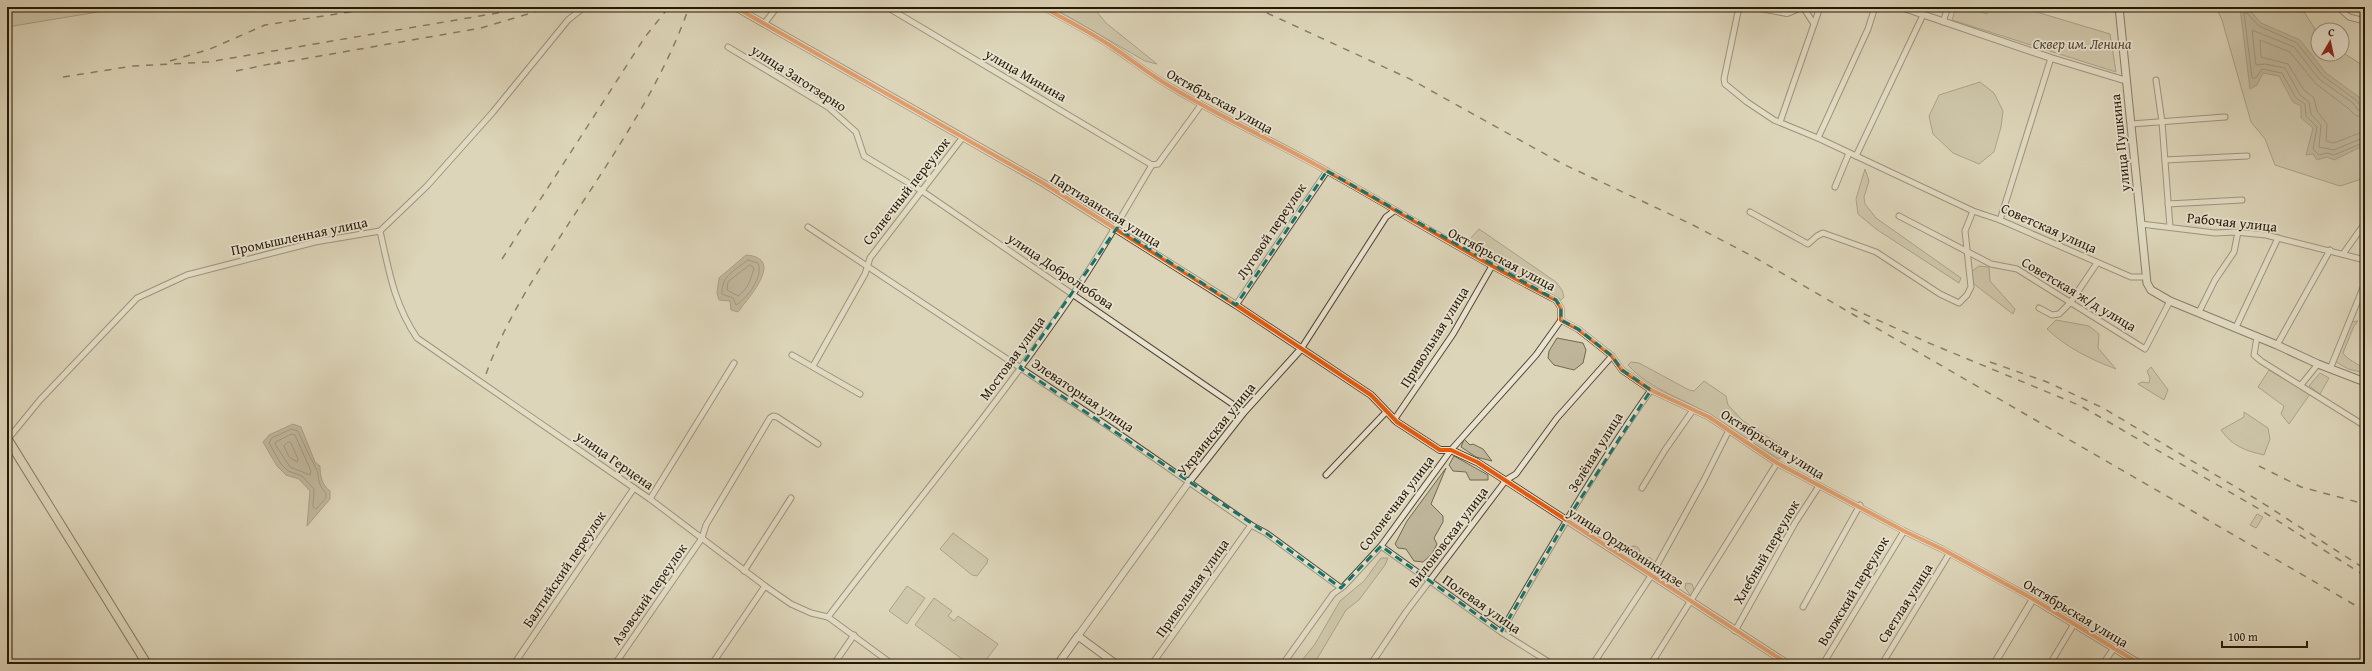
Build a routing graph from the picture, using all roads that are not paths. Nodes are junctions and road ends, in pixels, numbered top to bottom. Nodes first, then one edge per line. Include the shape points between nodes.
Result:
1 (589, 7) edge
2 (735, 7) edge
3 (777, 7) edge
4 (887, 7) edge
5 (1043, 7) edge
6 (1739, 7) edge
7 (1755, 7) edge
8 (1802, 7) edge
9 (1820, 7) edge
10 (1875, 7) edge
11 (1901, 7) edge
12 (1948, 7) edge
13 (2128, 7) edge
14 (2338, 7) edge
15 (2119, 8) edge
16 (1923, 15) junction
17 (2365, 21) edge
18 (1944, 22) junction
19 (764, 24) junction
20 (1814, 25) junction
21 (728, 47) dead end
22 (2051, 58) junction
23 (2156, 80) dead end
24 (2127, 81) junction
25 (1201, 105) junction
26 (2225, 118) dead end
27 (1780, 122) junction
28 (2162, 122) junction
29 (2131, 124) junction
30 (963, 137) junction
31 (1818, 138) junction
32 (1849, 153) junction
33 (862, 154) joint
34 (1856, 156) junction
35 (2247, 156) dead end
36 (2165, 160) junction
37 (1152, 165) junction
38 (1327, 171) junction
39 (1835, 187) dead end
40 (922, 191) junction
41 (2242, 200) dead end
42 (2168, 204) junction
43 (1394, 211) junction
44 (1973, 211) junction
45 (1750, 212) dead end
46 (1899, 216) dead end
47 (2000, 220) junction
48 (2365, 223) edge
49 (2141, 224) junction
50 (808, 227) dead end
51 (2170, 227) junction
52 (1116, 228) junction
53 (380, 231) junction
54 (2238, 232) junction
55 (2278, 238) junction
56 (2330, 250) junction
57 (1967, 251) junction
58 (2343, 254) junction
59 (2365, 260) edge
60 (2097, 263) junction
61 (868, 266) junction
62 (1492, 266) junction
63 (2145, 277) junction
64 (2365, 283) edge
65 (1073, 294) junction
66 (2170, 300) junction
67 (2070, 303) junction
68 (1236, 305) junction
69 (2039, 308) dead end
70 (2200, 312) junction
71 (1561, 320) junction
72 (2236, 327) junction
73 (2257, 336) junction
74 (2277, 345) junction
75 (1301, 350) junction
76 (792, 354) dead end
77 (1612, 356) junction
78 (734, 363) dead end
79 (2318, 364) junction
80 (813, 366) junction
81 (1020, 368) junction
82 (2330, 369) junction
83 (2365, 382) edge
84 (2302, 386) junction
85 (1651, 390) junction
86 (860, 394) dead end
87 (1693, 410) junction
88 (1244, 412) junction
89 (1386, 412) junction
90 (1394, 420) junction
91 (2365, 426) edge
92 (1729, 430) junction
93 (7, 438) edge
94 (818, 444) dead end
95 (1451, 450) junction
96 (1777, 463) junction
97 (1326, 475) dead end
98 (1506, 480) junction
99 (1189, 482) junction
100 (1819, 486) junction
101 (634, 488) junction
102 (1642, 488) dead end
103 (791, 498) dead end
104 (650, 499) junction
105 (1860, 506) junction
106 (1566, 521) junction
107 (1251, 526) junction
108 (1904, 531) junction
109 (702, 538) junction
110 (1381, 546) junction
111 (1950, 554) junction
112 (744, 571) junction
113 (1651, 576) junction
114 (1430, 582) junction
115 (765, 586) junction
116 (1341, 588) junction
117 (2033, 599) junction
118 (1691, 602) junction
119 (1803, 607) dead end
120 (828, 617) junction
121 (2074, 624) junction
122 (1735, 631) junction
123 (1501, 632) junction
124 (854, 635) junction
125 (1078, 636) junction
126 (2114, 648) junction
127 (1545, 662) edge
128 (147, 664) edge
129 (514, 664) edge
130 (615, 664) edge
131 (712, 664) edge
132 (834, 664) edge
133 (892, 664) edge
134 (1058, 664) edge
135 (1116, 664) edge
136 (1152, 664) edge
137 (1282, 664) edge
138 (1371, 664) edge
139 (1552, 664) edge
140 (1593, 664) edge
141 (1651, 664) edge
142 (1788, 664) edge
143 (1823, 664) edge
144 (1882, 664) edge
145 (1994, 664) edge
146 (2050, 664) edge
147 (2103, 664) edge
148 (2140, 664) edge

1 - 53 street, Промышленная улица via 583,8 568,20 493,112 427,186
2 - 19 street, Партизанская улица
3 - 19 street, улица Заготзерно
4 - 37 street, улица Минина
5 - 25 street, Октябрьская улица via 1113,47 1142,70
6 - 27 street, Советская улица via 1725,84 1747,102
7 - 8 street via 1787,13
8 - 20 street via 1810,15
9 - 20 street
10 - 31 street via 1868,29
11 - 16 street
12 - 18 street
13 - 15 street
14 - 17 street via 2349,17
15 - 24 main road, улица Пушкина
16 - 18 street
16 - 34 street
18 - 22 street
19 - 30 street, Партизанская улица
20 - 27 street
21 - 33 street, улица Заготзерно via 828,107 856,132
22 - 24 street
22 - 47 street
23 - 28 street
24 - 29 main road, улица Пушкина
25 - 37 street, Мостовая улица via 1167,155 1158,164
25 - 38 street, Октябрьская улица
26 - 28 street
27 - 31 street, Советская улица
28 - 29 street
28 - 36 street
29 - 49 main road, улица Пушкина
30 - 40 street, Солнечный переулок
30 - 52 street, Партизанская улица
31 - 32 street, Советская улица
32 - 34 street, Советская улица
32 - 39 street
33 - 40 street, улица Добролюбова
34 - 44 street, Советская улица
35 - 36 street
36 - 42 street
37 - 52 street, Мостовая улица
38 - 43 street, Октябрьская улица
38 - 68 street, Луговой переулок
40 - 61 street, Солнечный переулок via 870,258
40 - 65 street, улица Добролюбова
41 - 42 street
42 - 51 street
43 - 62 street, Октябрьская улица via 1409,217
43 - 75 street, Украинская улица via 1386,217
44 - 47 street, Советская улица
44 - 57 street via 1965,231
45 - 57 street via 1808,244 1824,233 1876,252 1940,294 1959,303 1971,287
46 - 57 street, Советская ж/д улица
47 - 60 street, Советская улица
48 - 58 street
49 - 51 street, Рабочая улица
49 - 63 main road, улица Пушкина
50 - 61 street, Элеваторная улица
51 - 54 street, Рабочая улица via 2215,233
52 - 65 street, Мостовая улица
52 - 68 street, Партизанская улица
53 - 93 street, Промышленная улица via 315,242 187,274 137,298
53 - 101 street, улица Герцена via 392,290 400,311 416,338
54 - 55 street, Рабочая улица
54 - 70 street via 2234,252 2215,280
55 - 56 street, Рабочая улица
55 - 72 street
56 - 58 street, Рабочая улица
56 - 74 street
57 - 67 street, Советская ж/д улица via 1991,264 2017,269
58 - 59 street, Рабочая улица
60 - 63 street, Советская улица via 2130,277
60 - 67 street
61 - 80 street, Солнечный переулок
61 - 81 street, Элеваторная улица
62 - 71 street, Октябрьская улица via 1556,300
62 - 90 street, Привольная улица via 1453,334
63 - 66 main road via 2152,290
64 - 82 street
65 - 81 street, Мостовая улица
65 - 88 street, улица Добролюбова
66 - 67 street, Советская ж/д улица via 2145,349
66 - 70 main road
67 - 69 street via 2059,314 2052,315
68 - 75 street, Партизанская улица
70 - 72 main road
71 - 77 street, Октябрьская улица via 1578,329
71 - 95 street, Солонечная улица via 1531,361
72 - 73 main road
73 - 74 main road
73 - 84 street via 2254,355
74 - 79 main road
75 - 88 street, Украинская улица
75 - 89 street, Партизанская улица via 1370,395
76 - 80 street
77 - 85 street, Октябрьская улица via 1622,370
77 - 98 street, Вилоновская улица via 1556,418 1516,474
78 - 104 street
79 - 82 main road
79 - 84 street
80 - 86 street
81 - 99 street, Элеваторная улица
81 - 120 street, Мостовая улица
82 - 83 main road
84 - 91 street
85 - 87 street, Октябрьская улица
85 - 106 street, Зелёная улица via 1629,420
87 - 92 street, Октябрьская улица
87 - 102 street
88 - 99 street, Украинская улица
89 - 90 street, Партизанская улица
89 - 97 street
90 - 95 street, Партизанская улица via 1440,450
92 - 96 street, Октябрьская улица
92 - 113 street
93 - 128 main road
94 - 109 street, Азовский переулок via 777,417 770,418 706,525
95 - 98 street, улица Орджоникидзе via 1478,462
95 - 110 street, Солонечная улица
96 - 100 street, Октябрьская улица
96 - 118 street
98 - 106 street, улица Орджоникидзе
98 - 114 street, Вилоновская улица
99 - 107 street, Элеваторная улица
99 - 125 street, Украинская улица
100 - 105 street, Октябрьская улица
100 - 122 street, Хлебный переулок
101 - 104 street, улица Герцена
101 - 129 street, Балтийский переулок
103 - 112 street
104 - 109 street, улица Герцена
105 - 108 street, Октябрьская улица
105 - 119 street
106 - 113 street, улица Орджоникидзе
106 - 123 street, Зелёная улица
107 - 116 street, Элеваторная улица via 1266,533
107 - 136 street, Привольная улица
108 - 111 street, Октябрьская улица
108 - 143 street, Волжский переулок
109 - 112 street, улица Герцена
109 - 130 street, Азовский переулок
110 - 114 street, Полевая улица
110 - 116 street, Солонечная улица
111 - 117 street, Октябрьская улица
111 - 144 street, Светлая улица
112 - 115 street, улица Герцена
113 - 118 street, улица Орджоникидзе
113 - 140 street
114 - 123 street, Полевая улица
114 - 138 street, Вилоновская улица
115 - 120 street, улица Герцена via 791,604
115 - 131 street
116 - 137 street, Солонечная улица via 1333,594
117 - 121 street, Октябрьская улица
117 - 145 street
118 - 122 street, улица Орджоникидзе
118 - 141 street
120 - 124 street, улица Герцена
121 - 126 street, Октябрьская улица
121 - 146 street
122 - 142 street, улица Орджоникидзе
123 - 127 street, Полевая улица
124 - 132 street
124 - 133 street, улица Герцена
125 - 134 main road, Украинская улица
125 - 135 main road
126 - 147 street
126 - 148 street, Октябрьская улица
127 - 139 street, Полевая улица

